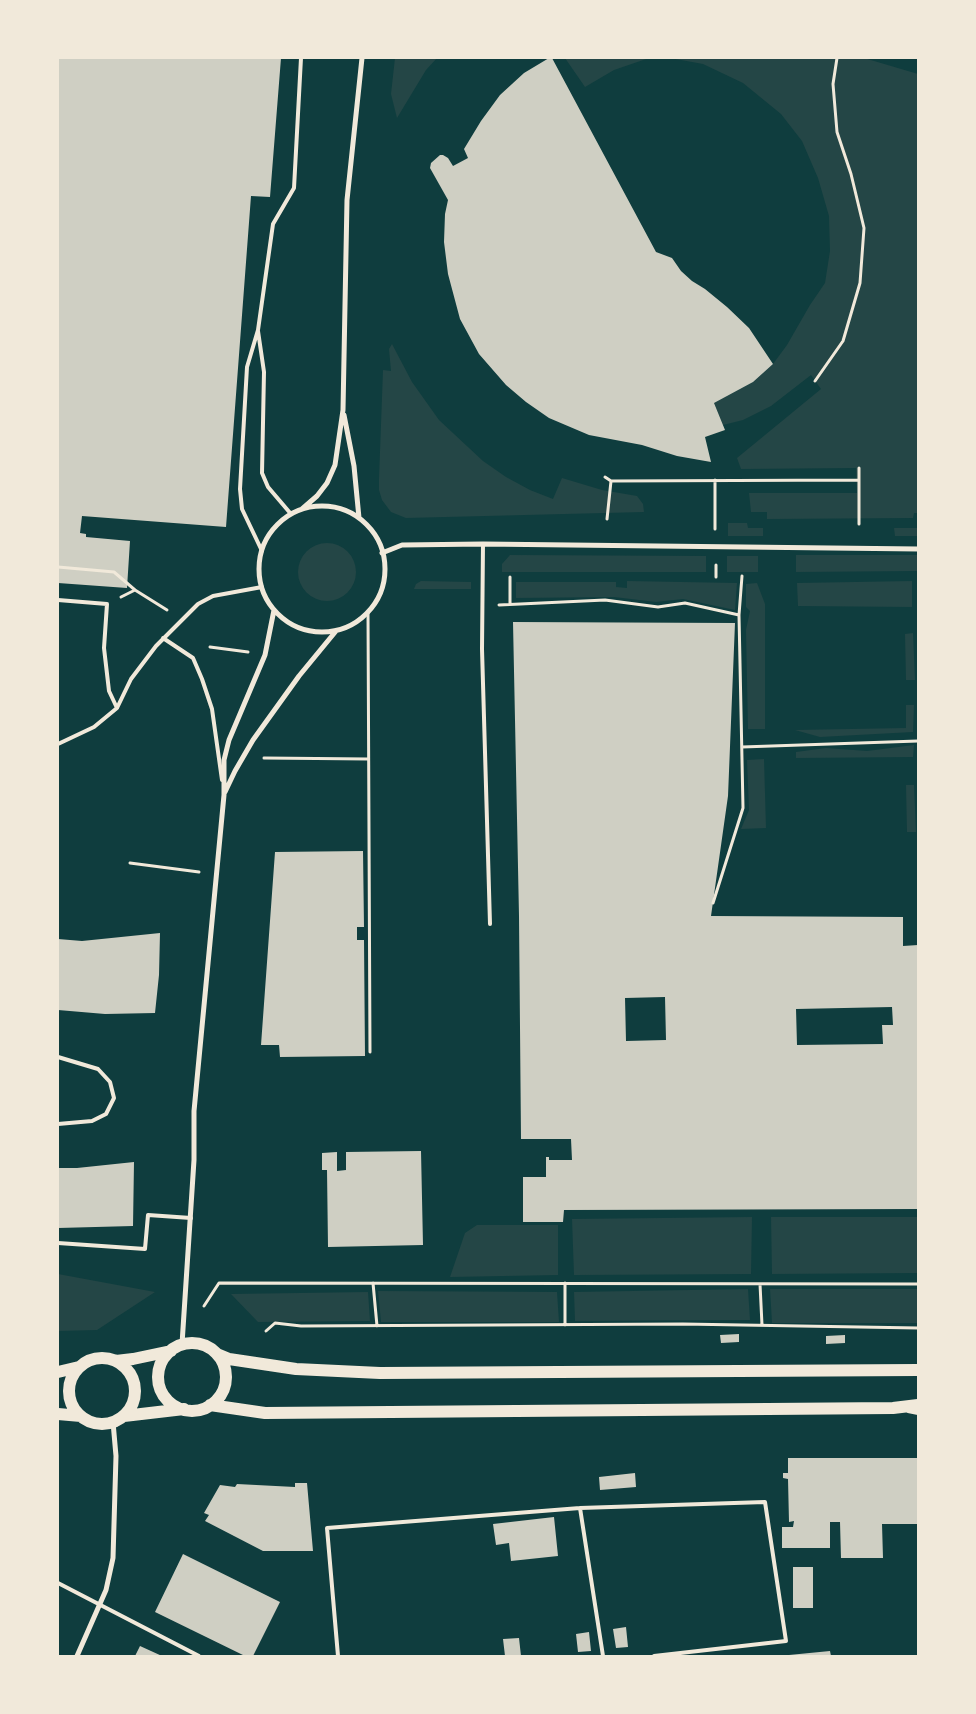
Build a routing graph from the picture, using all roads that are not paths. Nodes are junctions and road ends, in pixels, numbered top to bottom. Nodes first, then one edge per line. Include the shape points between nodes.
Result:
1 (301, 58) edge
2 (362, 58) edge
3 (258, 330) junction
4 (343, 410) junction
5 (302, 509) junction
6 (291, 514) junction
7 (359, 518) junction
8 (483, 544) junction
9 (918, 549) edge
10 (262, 551) junction
11 (382, 553) junction
12 (262, 587) junction
13 (58, 600) edge
14 (274, 610) junction
15 (338, 629) junction
16 (163, 638) junction
17 (117, 708) junction
18 (58, 744) edge
19 (224, 795) junction
20 (490, 924) dead end
21 (58, 1057) edge
22 (58, 1124) edge
23 (190, 1218) junction
24 (58, 1243) edge
25 (176, 1348) junction
26 (217, 1354) junction
27 (116, 1361) junction
28 (79, 1367) junction
29 (918, 1370) edge
30 (58, 1372) edge
31 (210, 1405) junction
32 (918, 1405) edge
33 (893, 1408) junction
34 (184, 1409) junction
35 (58, 1414) edge
36 (918, 1414) edge
37 (81, 1416) junction
38 (119, 1419) junction
39 (580, 1508) junction
40 (58, 1583) edge
41 (100, 1605) junction
42 (77, 1656) edge
43 (199, 1656) edge
44 (338, 1656) edge
45 (602, 1656) edge
46 (654, 1656) edge

1 - 3 lane via 294,188 273,224
2 - 4 street via 347,200
3 - 6 lane via 264,372 262,473 268,487
3 - 10 lane via 247,367 240,489 242,509
4 - 5 street via 335,465 327,483
4 - 7 street via 354,466
5 - 6 street
5 - 7 street via 326,506
6 - 10 street via 272,530
7 - 11 street via 376,536
8 - 9 street
8 - 11 street via 402,545
8 - 20 lane via 482,649
10 - 12 street via 259,575
11 - 15 street via 384,575 376,601 358,621
12 - 14 street
12 - 16 lane via 213,596 198,604
13 - 17 lane via 107,604 104,648 109,691
14 - 15 street via 299,628 315,632
14 - 19 street via 265,655 229,740 224,760
15 - 19 street via 253,740
16 - 17 lane via 131,679
16 - 19 lane via 193,658 202,679 212,709
17 - 18 lane via 94,727
19 - 23 street via 194,1111
21 - 22 lane via 98,1069 110,1082 114,1098 106,1114 92,1121
23 - 24 lane via 148,1214 145,1249
23 - 25 street
25 - 26 main road via 190,1343 204,1346
25 - 27 main road
25 - 34 main road via 161,1362 159,1384 165,1398
26 - 29 main road via 229,1359 296,1369 380,1373
26 - 31 main road via 224,1365 226,1378 219,1396
27 - 28 main road via 96,1359
27 - 38 main road via 126,1368 134,1383 135,1395
28 - 30 main road
28 - 37 main road via 69,1392 73,1406
31 - 33 main road via 265,1412
31 - 34 main road via 200,1410
32 - 33 main road
33 - 36 lane
34 - 38 main road
35 - 37 main road
37 - 38 main road via 100,1424
38 - 41 street via 114,1558
39 - 44 lane via 327,1528
39 - 45 lane
39 - 46 lane via 765,1502 786,1641
40 - 41 lane
41 - 42 street
41 - 43 lane

